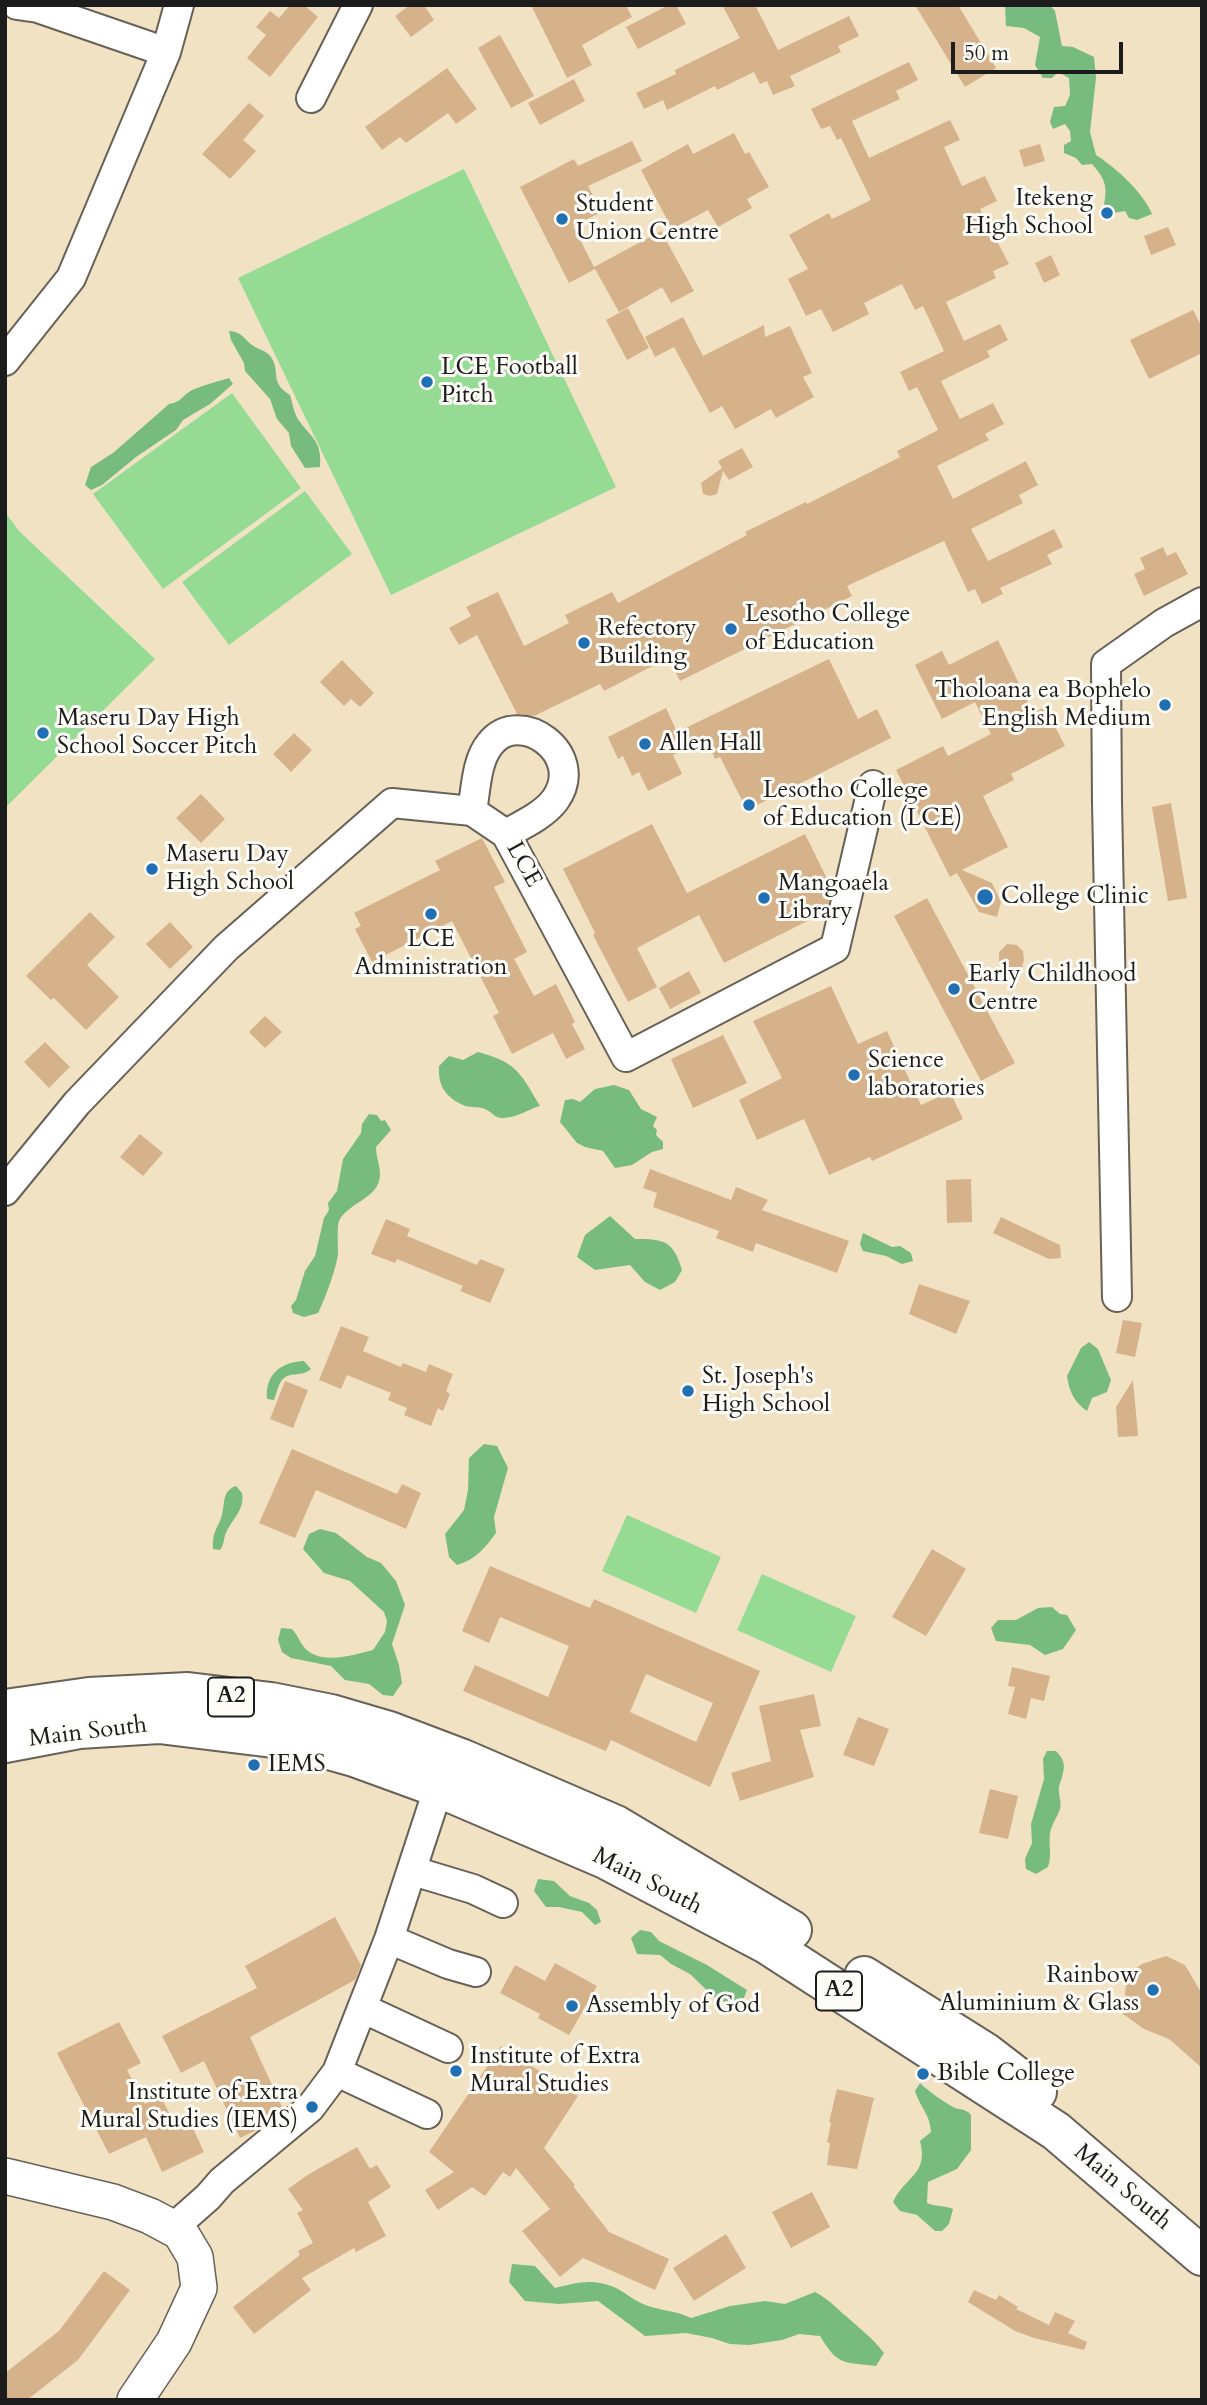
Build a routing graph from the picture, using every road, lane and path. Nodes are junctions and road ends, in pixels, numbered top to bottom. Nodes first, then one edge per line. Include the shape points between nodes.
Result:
1 (17, 5) edge
2 (179, 5) edge
3 (358, 5) edge
4 (166, 52) junction
5 (311, 98) dead end
6 (5, 361) edge
7 (1202, 602) edge
8 (873, 785) dead end
9 (472, 811) junction
10 (506, 834) junction
11 (5, 1191) edge
12 (1117, 1297) dead end
13 (5, 1709) edge
14 (5, 1743) edge
15 (444, 1771) junction
16 (413, 1871) junction
17 (503, 1903) dead end
18 (389, 1939) junction
19 (476, 1972) dead end
20 (362, 2008) junction
21 (448, 2048) dead end
22 (337, 2072) junction
23 (427, 2114) dead end
24 (5, 2176) edge
25 (1202, 2220) edge
26 (173, 2228) junction
27 (1202, 2256) edge
28 (135, 2400) edge

1 - 4 street
2 - 4 street
3 - 5 street
4 - 6 street via 71,278
7 - 12 street via 1106,664
8 - 10 street, LCE via 835,948 626,1057
9 - 10 street, LCE
9 - 10 street via 483,756 491,741 517,731 544,738 561,761 561,789 544,811
9 - 11 street, LCE via 392,803 226,948 77,1103
13 - 15 highway, Main South / A2 via 89,1697 188,1692 271,1702 389,1731
14 - 15 highway, Main South / A2 via 79,1729 159,1724 297,1741 354,1757
15 - 16 street
15 - 25 highway, Main South / A2 via 615,1825 985,2052
15 - 27 highway, Main South / A2 via 768,1945 1056,2131
16 - 17 street
16 - 18 street
18 - 19 street
18 - 20 street
20 - 21 street
20 - 22 street
22 - 23 street
22 - 26 street via 310,2108
24 - 26 main road via 113,2202
26 - 28 main road via 195,2257 199,2288 174,2342

